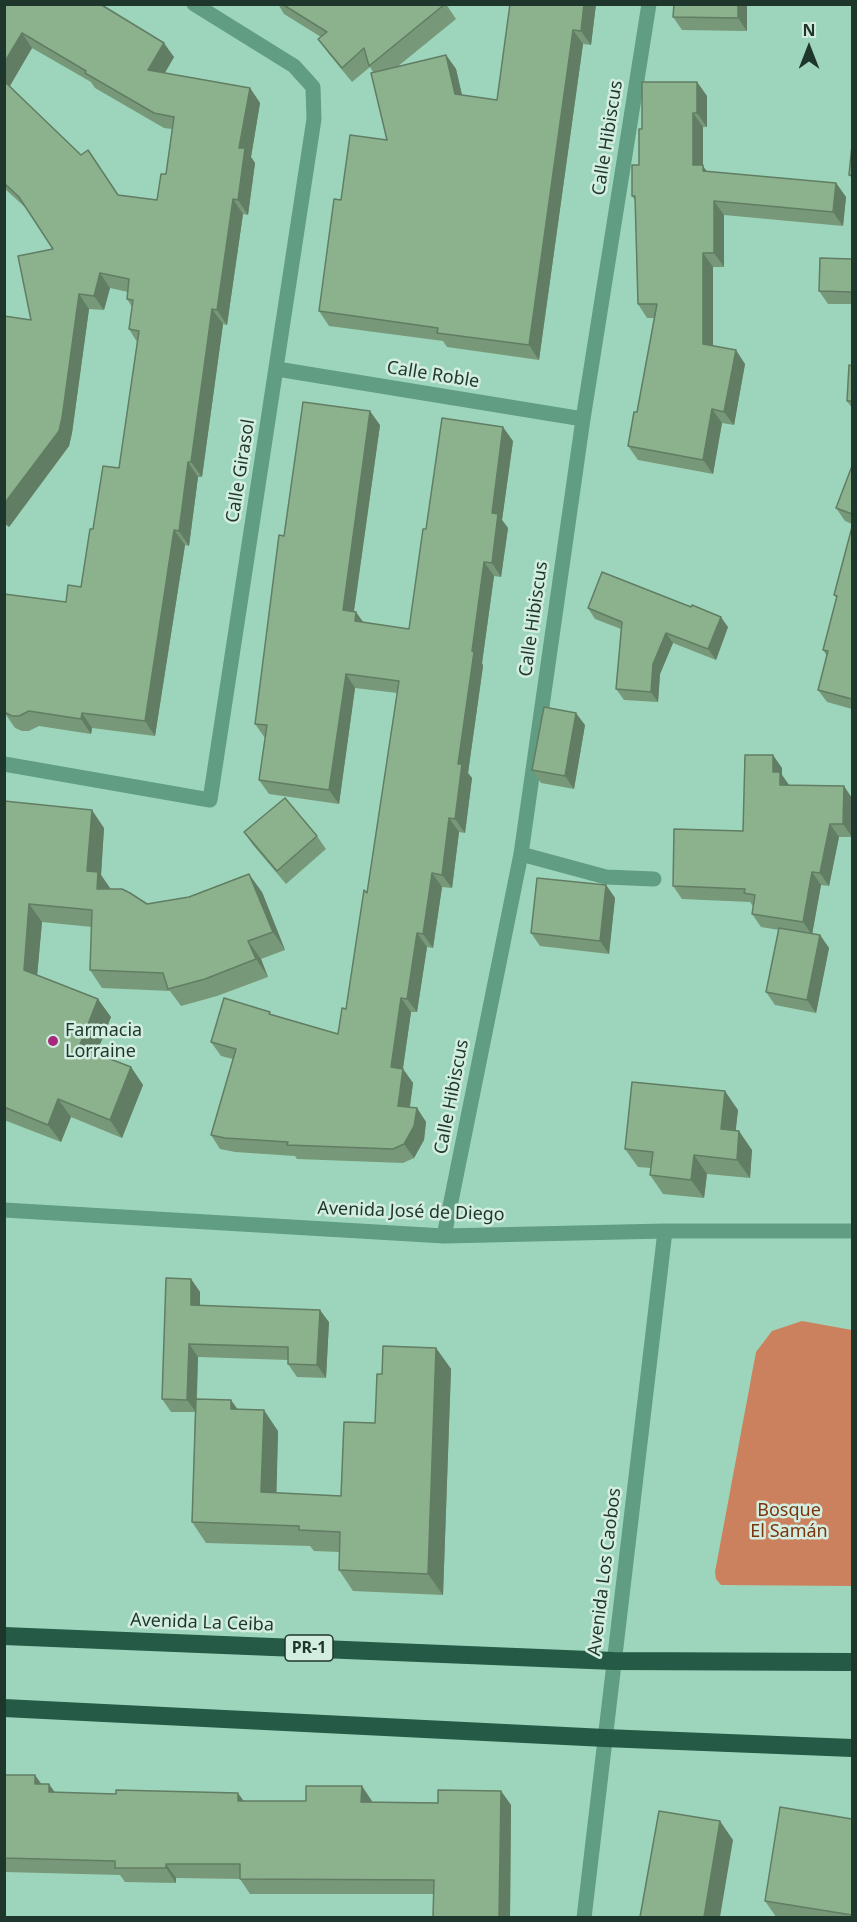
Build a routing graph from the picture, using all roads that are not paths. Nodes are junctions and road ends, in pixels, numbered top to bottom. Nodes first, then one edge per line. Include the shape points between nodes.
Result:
1 (194, 4) edge
2 (649, 4) edge
3 (277, 369) junction
4 (583, 419) junction
5 (4, 764) edge
6 (521, 854) junction
7 (654, 879) dead end
8 (4, 1210) edge
9 (664, 1231) junction
10 (852, 1231) edge
11 (444, 1236) junction
12 (4, 1636) edge
13 (614, 1661) junction
14 (852, 1662) edge
15 (4, 1708) edge
16 (605, 1738) junction
17 (852, 1748) edge
18 (584, 1917) edge

1 - 3 street, Calle Girasol via 294,66 313,87 314,119
2 - 4 street, Calle Hibiscus
3 - 4 street, Calle Roble
3 - 5 street, Calle Girasol via 210,800
4 - 6 street, Calle Hibiscus
6 - 7 street via 606,878
6 - 11 street, Calle Hibiscus
8 - 11 street, Avenida José de Diego
9 - 10 street, Avenida José de Diego
9 - 11 street, Avenida José de Diego
9 - 13 street, Avenida Los Caobos
12 - 13 highway, Avenida La Ceiba / PR-1
13 - 14 highway, PR-1
13 - 16 street, Avenida Los Caobos
15 - 16 highway
16 - 17 highway
16 - 18 street, Avenida Los Caobos

